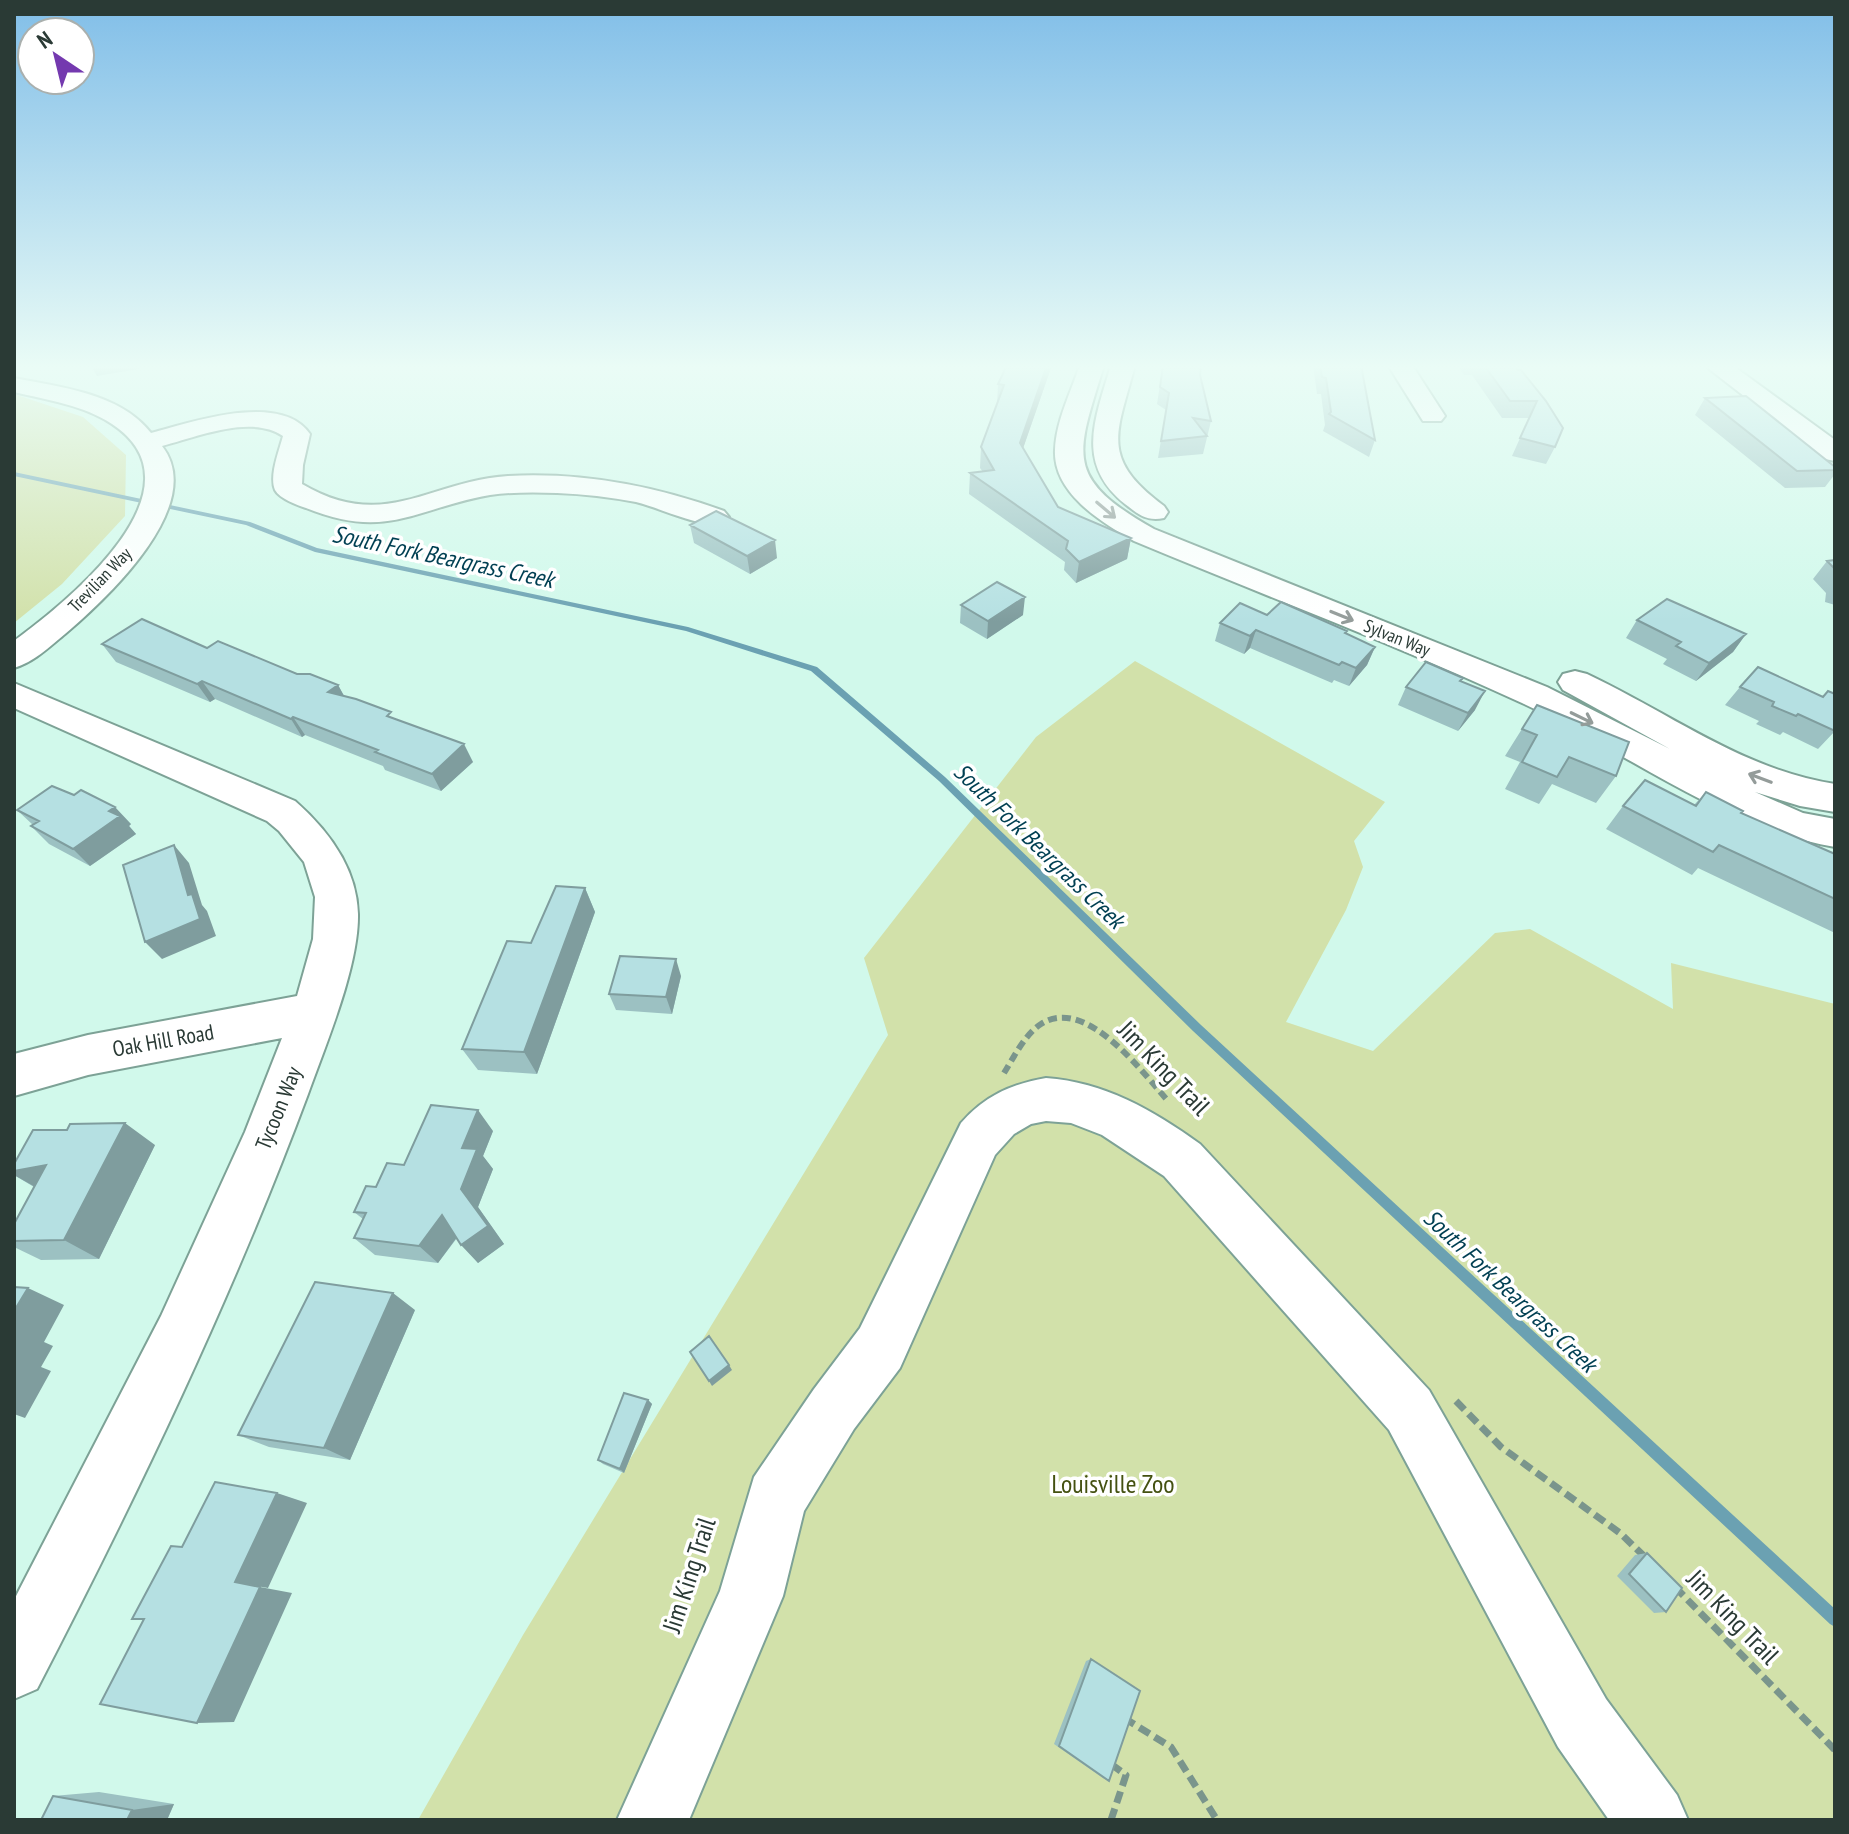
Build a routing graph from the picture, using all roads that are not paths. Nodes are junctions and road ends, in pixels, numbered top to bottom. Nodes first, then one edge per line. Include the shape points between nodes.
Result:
1 (153, 451) edge
2 (293, 451) edge
3 (1068, 451) edge
4 (1104, 451) edge
5 (714, 517) edge
6 (14, 657) edge
7 (14, 694) edge
8 (1700, 765) junction
9 (1835, 798) edge
10 (1835, 833) edge
11 (314, 1011) junction
12 (14, 1075) edge
13 (14, 1666) edge
14 (653, 1820) edge
15 (1652, 1820) edge

1 - 6 street, Trevilian Way via 158,475 155,506 132,549 86,599
2 - 5 street via 288,488 305,499 358,513 386,514 501,485 549,483 627,490
3 -> 8 street, Sylvan Way via 1082,486 1122,523 1144,535
4 - 8 street, Sylvan Way via 1109,470 1125,493 1162,518 1579,684
7 - 11 street, Tycoon Way via 256,799 300,827 327,866 337,913 328,969
9 -> 8 street, Sylvan Way
8 - 10 street, Sylvan Way via 1767,815
11 - 12 street, Oak Hill Road via 127,1045
11 - 13 street, Tycoon Way via 295,1068 177,1345
14 - 15 street via 751,1596 776,1499 880,1348 978,1139 1000,1115 1031,1102 1077,1102 1113,1114 1182,1160 1409,1410 1582,1723

